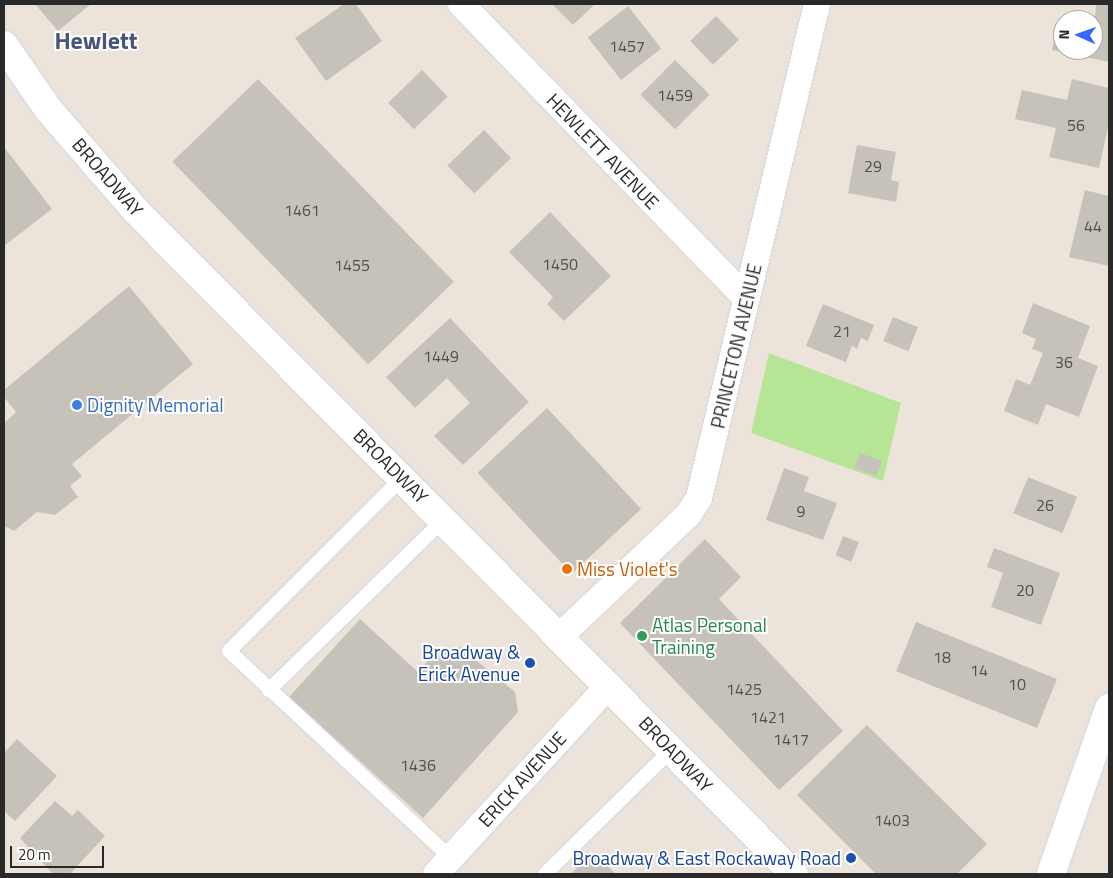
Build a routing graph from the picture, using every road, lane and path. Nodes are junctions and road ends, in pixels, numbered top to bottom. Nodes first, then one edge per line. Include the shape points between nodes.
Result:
1 (461, 4) edge
2 (817, 4) edge
3 (6, 53) edge
4 (746, 298) junction
5 (403, 477) junction
6 (444, 519) junction
7 (561, 635) junction
8 (609, 685) junction
9 (269, 690) junction
10 (1109, 708) edge
11 (672, 749) junction
12 (442, 870) edge
13 (545, 874) edge
14 (794, 874) edge
15 (1051, 874) edge

1 - 4 street, HEWLETT AVENUE
2 - 4 street, PRINCETON AVENUE
3 - 5 main road, BROADWAY via 48,109 136,211
4 - 7 street, PRINCETON AVENUE via 699,498 688,515
5 - 6 main road, BROADWAY
5 - 9 lane via 229,651
6 - 7 main road, BROADWAY
6 - 9 lane
7 - 8 main road, BROADWAY
8 - 11 main road, BROADWAY
8 - 12 street, ERICK AVENUE
9 - 12 lane
10 - 15 main road
11 - 13 lane
11 - 14 main road, BROADWAY

